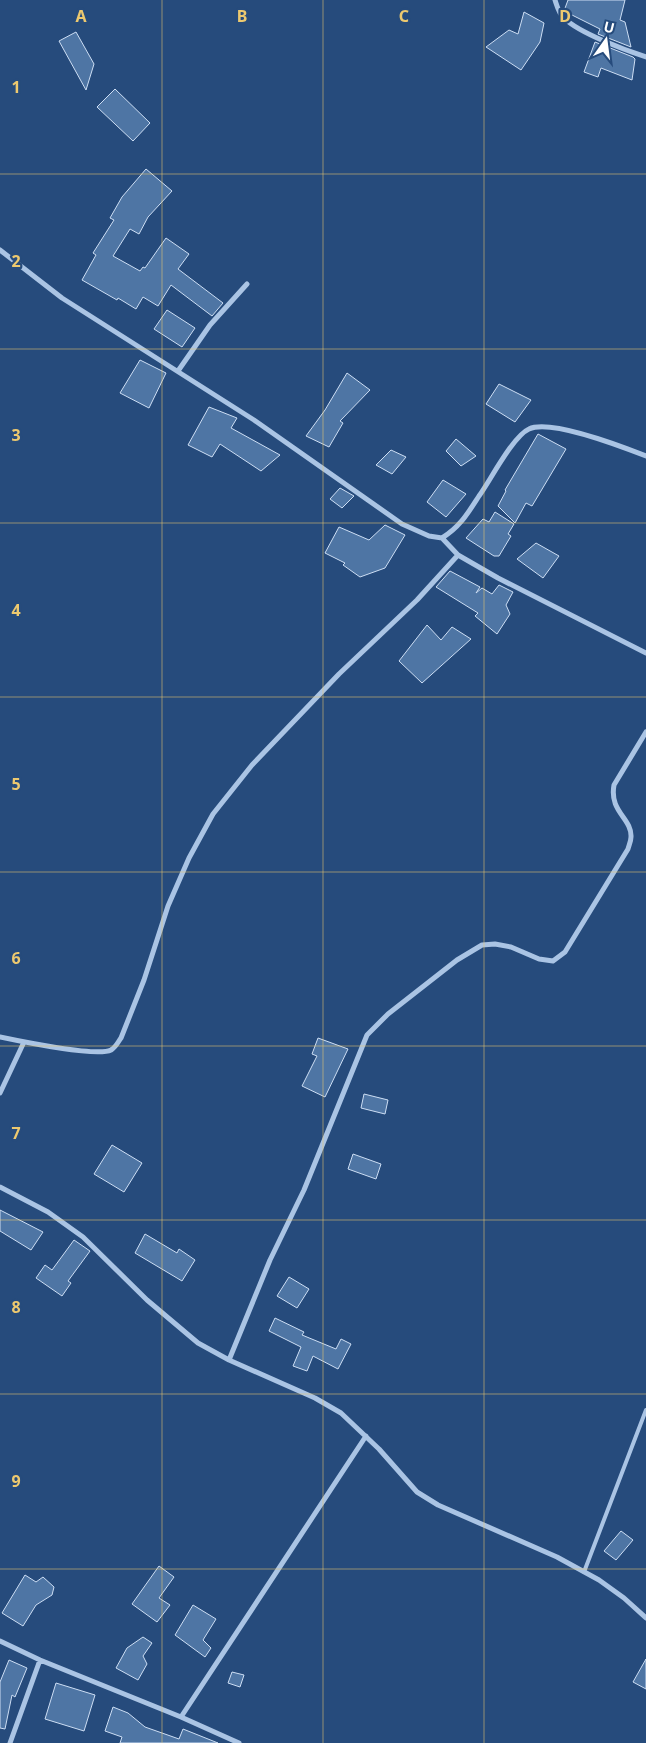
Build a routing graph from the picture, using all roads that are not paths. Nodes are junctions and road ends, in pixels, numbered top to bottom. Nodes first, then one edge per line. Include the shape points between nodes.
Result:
1 (555, 0) edge
2 (646, 57) edge
3 (0, 250) edge
4 (247, 284) dead end
5 (178, 371) junction
6 (646, 456) edge
7 (442, 538) junction
8 (458, 554) junction
9 (646, 653) edge
10 (646, 732) edge
11 (0, 1037) edge
12 (24, 1042) junction
13 (0, 1093) edge
14 (0, 1186) edge
15 (229, 1360) junction
16 (646, 1410) edge
17 (366, 1436) junction
18 (584, 1572) junction
19 (646, 1618) edge
20 (0, 1641) edge
21 (40, 1660) junction
22 (181, 1717) junction
23 (10, 1743) edge
24 (239, 1743) edge

1 - 2 street via 562,17 575,26
3 - 5 street via 62,298
4 - 5 street via 210,325
5 - 7 street via 402,524
6 - 7 street via 564,430 544,426 528,429 512,445 454,531
7 - 8 street
8 - 9 street via 498,578
8 - 12 street via 417,600 339,674 252,765 213,814 168,906 144,980 115,1046 110,1051 100,1052
10 - 15 street via 614,784 612,794 632,836 628,849 565,952 553,961 538,959 511,947 482,945 457,960 388,1014 367,1035 304,1190 270,1260
11 - 12 street
12 - 13 street
14 - 15 street via 48,1212 83,1237 147,1300 198,1343
15 - 17 street via 315,1398 341,1413
16 - 18 lane
17 - 18 street via 417,1492 438,1505
17 - 22 street
18 - 19 street via 624,1598
20 - 21 street
21 - 22 street
21 - 23 street
22 - 24 street

